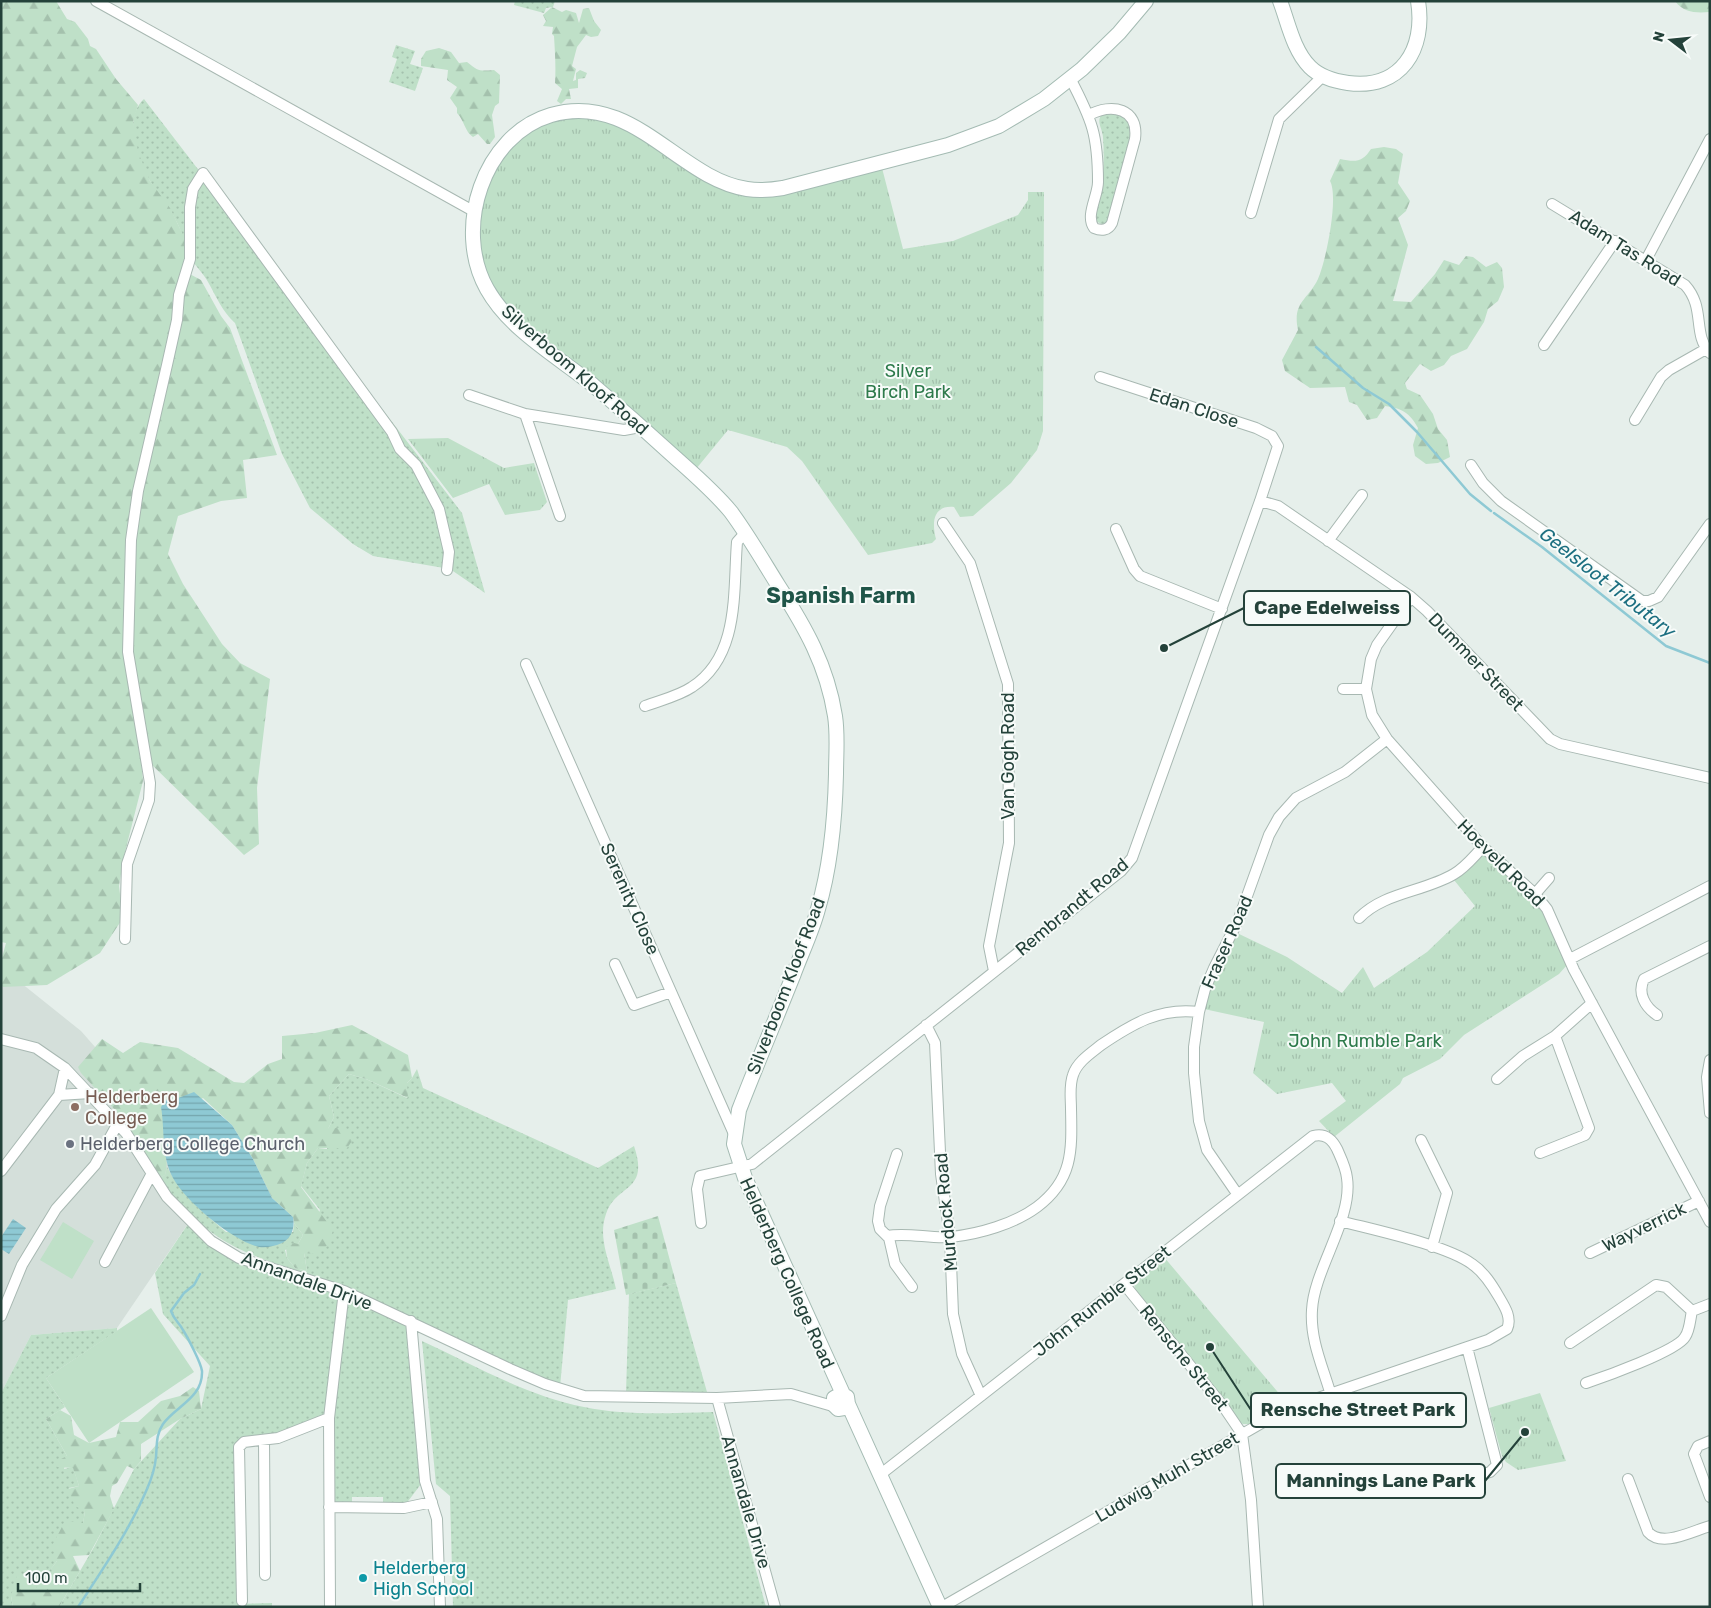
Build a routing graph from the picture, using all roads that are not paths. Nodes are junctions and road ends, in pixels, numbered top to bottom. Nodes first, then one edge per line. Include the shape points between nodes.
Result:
1 (96, 1) edge
2 (1146, 1) edge
3 (1280, 1) edge
4 (1418, 1) edge
5 (1323, 76) junction
6 (1070, 78) junction
7 (1089, 115) junction
8 (1710, 139) edge
9 (1552, 204) dead end
10 (475, 212) junction
11 (1250, 213) dead end
12 (1615, 241) junction
13 (1646, 260) junction
14 (1544, 345) dead end
15 (1708, 351) edge
16 (1100, 377) dead end
17 (469, 394) dead end
18 (525, 414) junction
19 (1635, 420) dead end
20 (640, 426) junction
21 (1278, 448) joint
22 (1471, 466) dead end
23 (1484, 467) dead end
24 (1478, 477) junction
25 (1362, 495) dead end
26 (1260, 501) junction
27 (560, 516) dead end
28 (943, 522) dead end
29 (1710, 524) edge
30 (1116, 530) dead end
31 (745, 533) junction
32 (1328, 541) junction
33 (447, 570) dead end
34 (1411, 598) junction
35 (1222, 610) junction
36 (526, 664) dead end
37 (1344, 689) dead end
38 (1366, 689) junction
39 (645, 706) dead end
40 (1386, 738) junction
41 (1710, 778) edge
42 (1483, 847) junction
43 (1549, 878) dead end
44 (1710, 886) edge
45 (1535, 894) junction
46 (1359, 918) dead end
47 (126, 939) dead end
48 (1710, 946) edge
49 (1570, 960) junction
50 (615, 964) dead end
51 (994, 971) junction
52 (671, 992) junction
53 (1592, 1003) junction
54 (1199, 1012) junction
55 (1657, 1015) dead end
56 (926, 1025) junction
57 (1554, 1036) junction
58 (1, 1039) edge
59 (1710, 1060) edge
60 (66, 1068) junction
61 (1497, 1079) dead end
62 (90, 1093) junction
63 (59, 1095) junction
64 (1710, 1113) edge
65 (118, 1124) junction
66 (734, 1134) junction
67 (1420, 1140) dead end
68 (1540, 1153) dead end
69 (897, 1154) dead end
70 (740, 1167) junction
71 (1, 1171) edge
72 (151, 1175) junction
73 (1238, 1195) junction
74 (1699, 1201) junction
75 (1340, 1221) junction
76 (1710, 1222) edge
77 (701, 1223) dead end
78 (887, 1236) junction
79 (908, 1236) junction
80 (950, 1237) junction
81 (1432, 1247) junction
82 (891, 1248) junction
83 (1590, 1253) dead end
84 (105, 1262) dead end
85 (1124, 1284) junction
86 (912, 1287) dead end
87 (344, 1290) junction
88 (1710, 1304) edge
89 (1692, 1311) junction
90 (1, 1316) edge
91 (410, 1321) junction
92 (1570, 1343) dead end
93 (1467, 1347) junction
94 (1586, 1383) dead end
95 (1330, 1392) junction
96 (981, 1396) junction
97 (717, 1398) junction
98 (839, 1402) junction
99 (329, 1418) junction
100 (1242, 1434) junction
101 (264, 1440) junction
102 (1710, 1441) edge
103 (881, 1474) junction
104 (1628, 1480) dead end
105 (428, 1488) junction
106 (1426, 1490) dead end
107 (1710, 1497) edge
108 (432, 1502) junction
109 (414, 1504) junction
110 (329, 1507) junction
111 (1710, 1526) edge
112 (265, 1575) dead end
113 (242, 1601) dead end
114 (330, 1607) edge
115 (440, 1607) edge
116 (775, 1607) edge
117 (941, 1607) edge
118 (1258, 1607) edge

1 - 10 street
2 - 6 street, Silverboom Kloof Road via 1106,47
3 - 5 street via 1304,59
4 - 5 street via 1418,40 1412,55 1396,72 1383,80 1366,83 1342,82
5 - 11 street via 1279,119
6 - 7 street
6 - 10 street, Silverboom Kloof Road via 1015,118 965,140 842,174 766,190 748,189 718,180 660,141 618,119 586,112 552,114 522,130 497,154 481,185
7 - 7 street via 1096,139 1098,185 1091,222 1094,228 1103,230 1112,223 1136,127 1131,118 1116,109 1105,108
8 - 13 street
9 - 12 street, Adam Tas Road
10 - 20 street, Silverboom Kloof Road via 477,264 488,292 500,308
12 - 13 street, Adam Tas Road
12 - 14 street
13 - 15 street, Adam Tas Road via 1690,290 1698,308 1701,337
15 - 19 street via 1661,377
16 - 21 street, Edan Close via 1256,428 1275,438
17 - 18 street
18 - 20 street via 624,430
18 - 27 street
20 - 31 street, Silverboom Kloof Road via 711,491
21 - 26 street, Rembrandt Road
22 - 24 street
23 - 24 street
24 - 29 street via 1501,501 1642,601 1658,597
25 - 32 street
26 - 32 street, Dummer Street via 1278,506
26 - 35 street, Rembrandt Road
28 - 51 street, Van Gogh Road via 970,563 1008,684 1009,843 989,946
30 - 35 street via 1134,570 1140,576
31 - 39 street via 737,542 733,612 719,657 708,673 692,687
31 - 66 street, Silverboom Kloof Road via 814,645 835,716 836,803 818,911 739,1110
32 - 34 street, Dummer Street
33 - 47 street via 449,552 438,509 416,465 400,449 392,432 202,173 193,189 190,259 179,295 177,320 132,526 128,652 150,783 149,800 127,864
34 - 38 street, Hoeveld Road via 1374,652 1368,667
34 - 41 street, Dummer Street via 1550,739
35 - 51 street, Rembrandt Road via 1132,858 1121,871
36 - 52 street, Serenity Close
37 - 38 street
38 - 40 street, Hoeveld Road via 1372,715
40 - 42 street, Hoeveld Road
40 - 54 street, Fraser Road via 1345,772 1296,798 1280,817 1269,835 1238,921 1214,968
42 - 45 street, Hoeveld Road
42 - 46 street via 1454,874 1378,902
43 - 45 street
44 - 49 street
45 - 49 street, Hoeveld Road via 1547,909
48 - 55 street via 1644,978 1641,987 1646,1006
49 - 53 street, Hoeveld Road
50 - 52 street via 634,1005
51 - 56 street, Rembrandt Road
52 - 66 street, Serenity Close
53 - 57 street
53 - 74 street, Hoeveld Road
54 - 73 street, Fraser Road via 1194,1073 1200,1130 1212,1159
54 - 80 street via 1181,1011 1141,1020 1093,1052 1073,1074 1070,1158 1055,1191 1037,1207 1011,1221
56 - 70 street, Rembrandt Road via 752,1164
56 - 80 street, Murdock Road via 935,1043 942,1174
57 - 61 street via 1532,1049
57 - 68 street via 1589,1128 1585,1135
58 - 60 street, Annandale Drive via 36,1048
59 - 64 street via 1706,1077
60 - 62 street, Annandale Drive
60 - 63 street
62 - 63 street
62 - 65 street, Annandale Drive
63 - 71 street
65 - 72 street, Annandale Drive
65 - 90 street via 95,1165 56,1209 22,1265
66 - 70 street, Silverboom Kloof Road
67 - 81 street via 1448,1193
69 - 78 street via 878,1214 880,1229
70 - 77 street, Rembrandt Road via 699,1178
70 - 98 street, Helderberg College Road via 835,1379
72 - 84 street
72 - 87 street, Annandale Drive via 190,1222 239,1258
73 - 75 street, John Rumble Street via 1313,1136 1325,1136 1335,1146 1347,1176
73 - 85 street, John Rumble Street
74 - 76 street, Hoeveld Road
74 - 83 street, Wayverrick
75 - 81 street, Ludwig Muhl Street
75 - 95 street via 1315,1294 1312,1314 1312,1335
78 - 79 street
78 - 82 street
79 - 80 street
79 - 82 street
80 - 96 street, Murdock Road via 955,1328 964,1360
81 - 93 street, Ludwig Muhl Street via 1463,1258 1477,1267 1506,1311 1509,1324 1505,1332
82 - 86 street via 895,1264
85 - 96 street, John Rumble Street
85 - 100 street, Rensche Street
87 - 91 street, Annandale Drive
87 - 99 street
88 - 89 street
89 - 92 street via 1666,1287 1656,1285
89 - 94 street via 1687,1333 1681,1342 1623,1370
91 - 97 street, Annandale Drive via 545,1384 584,1396
91 - 105 street
93 - 95 street, Ludwig Muhl Street
93 - 106 street via 1497,1465 1490,1472
95 - 100 street, Ludwig Muhl Street via 1286,1409
96 - 103 street, John Rumble Street
97 - 98 street, Annandale Drive via 791,1394
97 - 116 street, Annandale Drive
98 - 103 street, Helderberg College Road via 860,1430
99 - 101 street via 278,1438
99 - 110 street
100 - 117 street, Ludwig Muhl Street
100 - 118 street via 1251,1500
101 - 112 street
101 - 113 street via 244,1442 238,1450
102 - 107 street via 1694,1450
103 - 117 street, Helderberg College Road
104 - 111 street via 1648,1532 1654,1537 1664,1539
105 - 108 street
105 - 109 street
108 - 109 street
108 - 115 street via 437,1519
109 - 110 street via 404,1508
110 - 114 street

